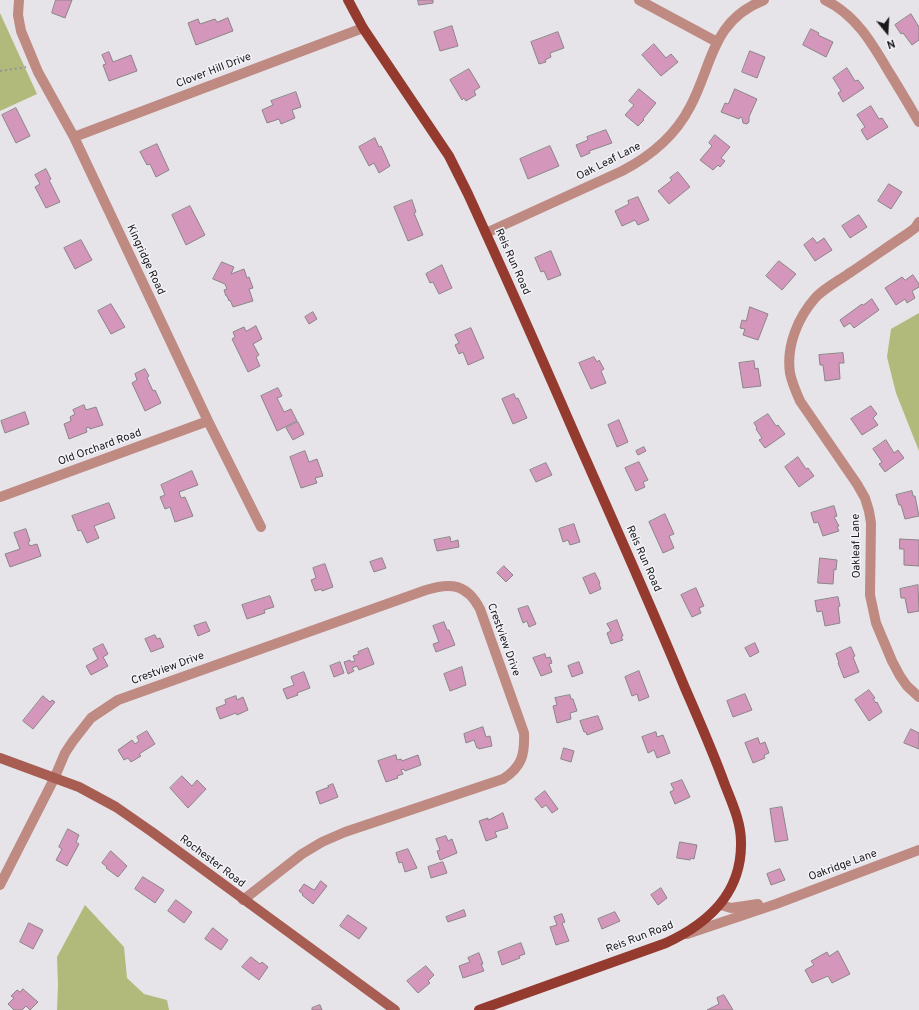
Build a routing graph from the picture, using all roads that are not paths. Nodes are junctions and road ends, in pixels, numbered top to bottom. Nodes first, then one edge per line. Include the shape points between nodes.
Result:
1 (19, 0) edge
2 (348, 0) edge
3 (639, 0) edge
4 (764, 0) edge
5 (825, 0) edge
6 (363, 28) junction
7 (717, 42) junction
8 (919, 122) edge
9 (74, 137) junction
10 (919, 222) edge
11 (486, 233) junction
12 (208, 421) junction
13 (0, 497) edge
14 (261, 527) dead end
15 (919, 697) edge
16 (0, 758) edge
17 (54, 779) junction
18 (919, 850) edge
19 (0, 886) edge
20 (243, 900) junction
21 (776, 904) junction
22 (721, 905) junction
23 (682, 936) junction
24 (395, 1010) edge
25 (479, 1010) edge

1 - 9 street, Kingridge Road via 21,31 35,66
2 - 6 main road, Reis Run Road
3 - 7 street
4 - 7 street, Oak Leaf Lane via 742,12 728,25
5 - 8 street via 844,11 873,43
6 - 9 street, Clover Hill Drive
6 - 11 main road, Reis Run Road via 449,156
7 - 11 street, Oak Leaf Lane via 691,106 680,125 655,150 622,171
9 - 12 street, Kingridge Road
10 - 15 street, Oakleaf Lane via 907,234 816,297 794,333 789,361 793,386 800,401 865,498 871,523 870,595 876,623 900,676
11 - 22 main road, Reis Run Road via 658,621 736,813 741,840 740,858 733,882
12 - 13 street, Old Orchard Road
12 - 14 street, Kingridge Road
16 - 17 street, Rochester Road
17 - 19 street, Crestview Drive
17 - 20 street, Rochester Road via 79,787 116,807
17 - 20 street, Crestview Drive via 65,753 82,729 92,718 118,700 431,588 447,584 466,591 475,598 480,608 524,733 524,754 516,768 503,779 322,842 302,854
18 - 21 street, Oakridge Lane
20 - 24 street, Rochester Road
21 - 22 street, Oakridge Lane via 731,908
21 - 23 street, Oakridge Lane
22 - 23 main road, Reis Run Road
23 - 25 main road, Reis Run Road

